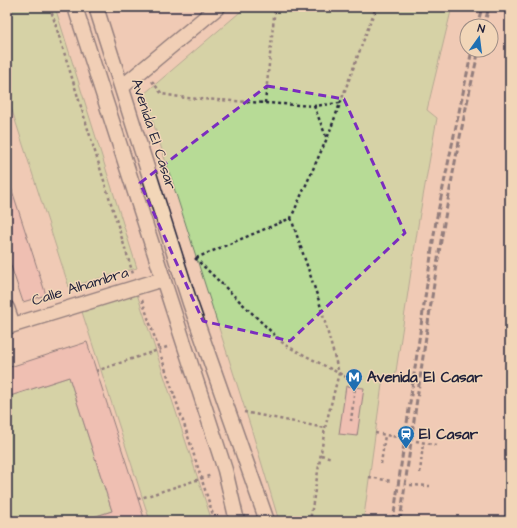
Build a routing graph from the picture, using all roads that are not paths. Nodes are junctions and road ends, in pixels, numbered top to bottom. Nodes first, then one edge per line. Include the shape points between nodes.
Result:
1 (75, 7) edge
2 (96, 7) edge
3 (218, 7) edge
4 (122, 87) junction
5 (163, 279) junction
6 (7, 308) edge
7 (10, 326) edge
8 (237, 521) edge
9 (267, 521) edge

1 - 5 street
2 - 4 street, Avenida El Casar
3 - 4 street
4 - 9 street, Avenida El Casar via 190,303
5 - 7 street, Calle Alhambra
5 - 8 street via 225,470
6 - 7 street

